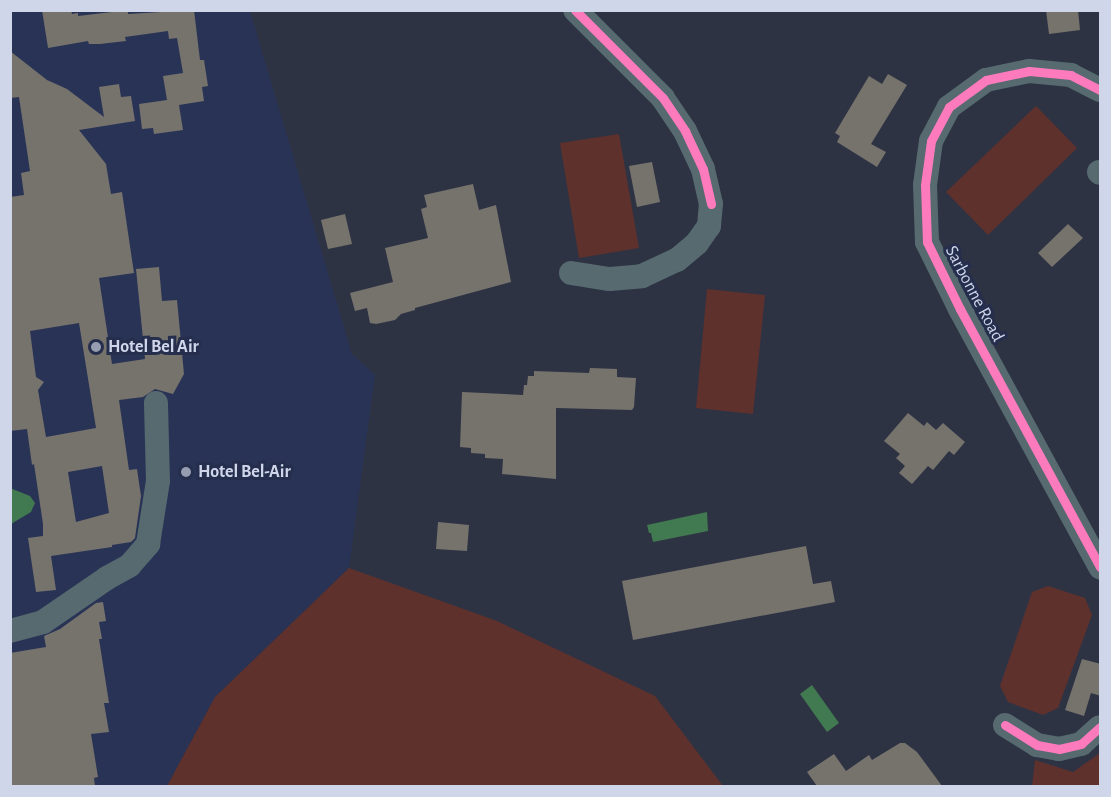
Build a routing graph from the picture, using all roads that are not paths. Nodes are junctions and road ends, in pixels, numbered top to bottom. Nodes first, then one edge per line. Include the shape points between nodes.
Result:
1 (575, 10) edge
2 (1101, 90) edge
3 (571, 273) dead end
4 (156, 403) dead end
5 (1101, 567) edge
6 (10, 631) edge
7 (1005, 725) dead end
8 (1101, 727) edge

1 - 3 street via 663,98 703,169 711,204 709,226 677,260 642,276 610,279
2 - 5 street, Sarbonne Road via 1071,75 1029,71 986,80 949,107 931,141 925,184 927,242
4 - 6 street via 158,481 148,544 130,565 43,622
7 - 8 street via 1036,746 1059,749 1081,744

